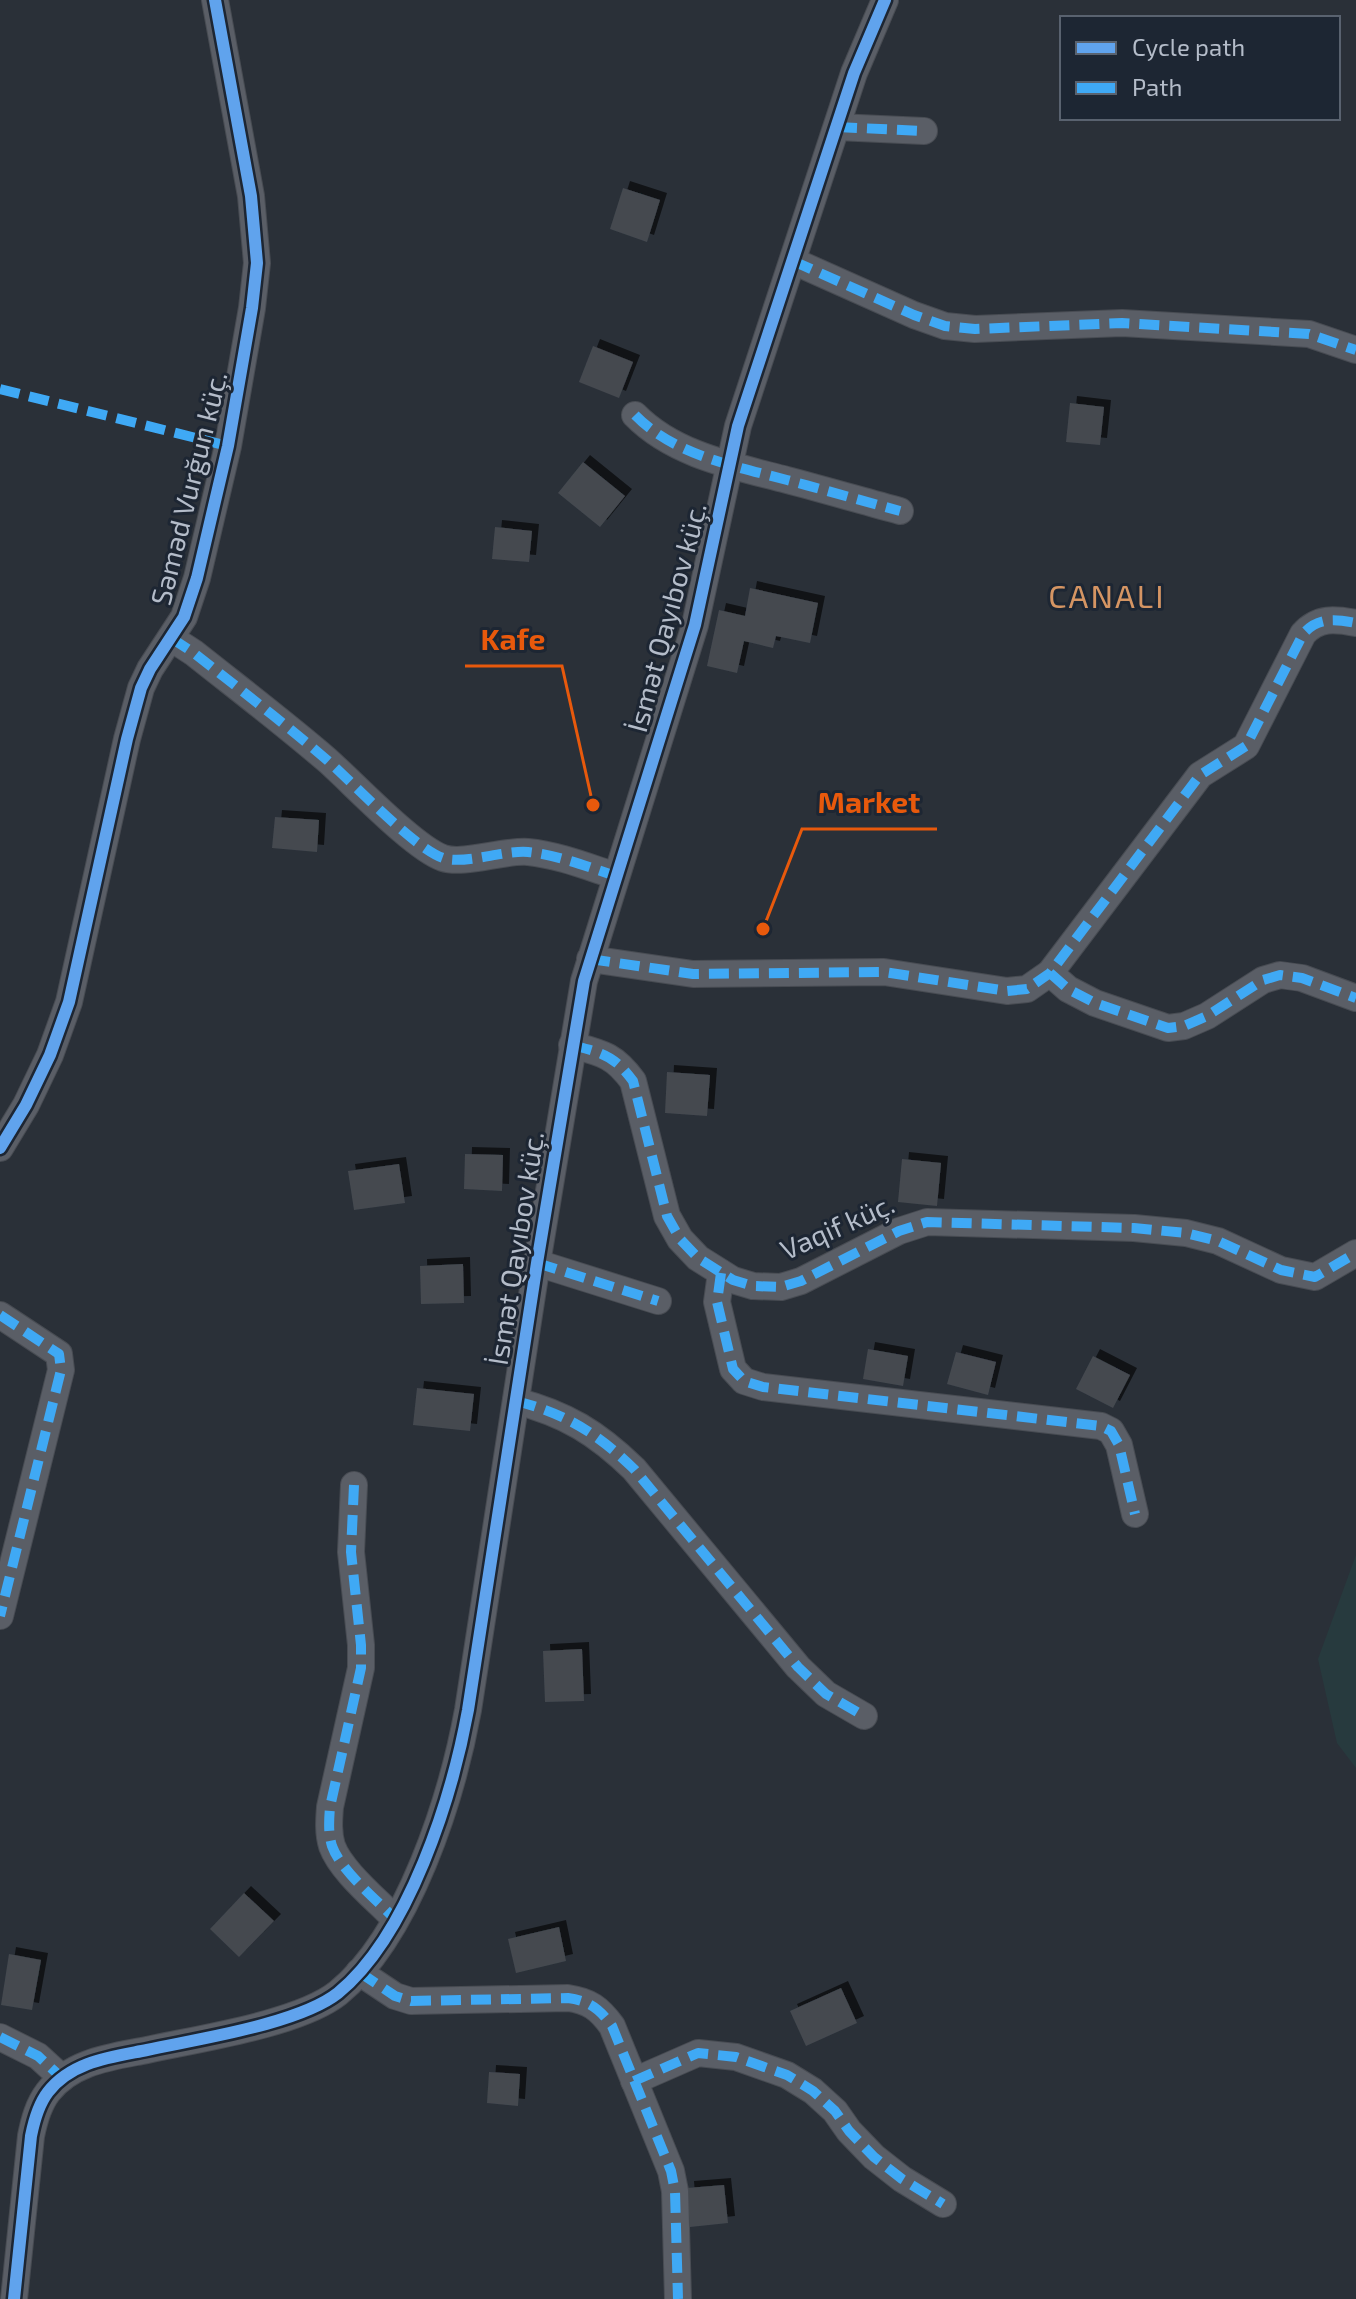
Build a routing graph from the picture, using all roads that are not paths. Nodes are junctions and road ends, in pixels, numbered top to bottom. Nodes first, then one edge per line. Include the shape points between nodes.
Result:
1 (215, 0) edge
2 (885, 0) edge
3 (837, 127) junction
4 (924, 131) dead end
5 (793, 261) junction
6 (1356, 350) edge
7 (635, 415) dead end
8 (729, 464) junction
9 (900, 511) dead end
10 (1356, 623) edge
11 (171, 638) junction
12 (616, 876) junction
13 (590, 959) junction
14 (1050, 973) junction
15 (1356, 998) edge
16 (572, 1045) junction
17 (0, 1148) edge
18 (1356, 1253) edge
19 (537, 1263) junction
20 (721, 1273) junction
21 (658, 1301) dead end
22 (0, 1315) edge
23 (516, 1401) junction
24 (354, 1485) dead end
25 (1135, 1514) dead end
26 (0, 1616) edge
27 (864, 1716) dead end
28 (395, 1919) junction
29 (359, 1972) junction
30 (0, 2037) edge
31 (62, 2078) junction
32 (634, 2081) junction
33 (943, 2204) dead end
34 (14, 2299) edge
35 (678, 2299) edge

1 - 11 street, Səməd Vurğun küç. via 251,196 257,263 228,446 197,578
2 - 3 street, İsmət Qayıbov küç.
3 - 4 street
3 - 5 street, İsmət Qayıbov küç.
5 - 6 street via 945,326 1137,324 1309,334
5 - 8 street, İsmət Qayıbov küç.
7 - 8 street via 686,450
8 - 9 street
8 - 12 street, İsmət Qayıbov küç. via 695,625
10 - 14 street via 1322,620 1303,634 1246,746 1200,775
11 - 12 street via 324,758 424,848 445,859 528,852
11 - 17 street, Səməd Vurğun küç. via 141,688 69,1002 50,1055
12 - 13 street, İsmət Qayıbov küç.
13 - 14 street via 693,974 884,972 1007,991 1027,989
13 - 16 street, İsmət Qayıbov küç.
14 - 15 street via 1095,1003 1168,1028 1207,1016 1280,975
16 - 19 street, İsmət Qayıbov küç.
16 - 20 street, Vaqif küç. via 604,1053 633,1081 667,1216 698,1258
18 - 20 street, Vaqif küç. via 1315,1277 1281,1270 1218,1241 1186,1233 927,1222 781,1287 753,1286
19 - 21 street
19 - 23 street, İsmət Qayıbov küç.
20 - 25 street via 717,1302 733,1369 744,1381 1101,1426 1119,1445
22 - 26 street via 59,1354 61,1370
23 - 27 street via 574,1421 607,1443 798,1667 826,1694
23 - 28 street, İsmət Qayıbov küç. via 460,1755 435,1835
24 - 28 street via 351,1552 361,1668 329,1827 333,1848 345,1866
28 - 29 street, İsmət Qayıbov küç.
29 - 31 street, İsmət Qayıbov küç. via 338,1994 304,2011 221,2035 102,2059
29 - 32 street via 411,2001 587,2001 612,2026
30 - 31 street via 38,2056
31 - 34 street, İsmət Qayıbov küç. via 36,2114 31,2136
32 - 33 street via 698,2053 736,2057 787,2075 835,2111 874,2157
32 - 35 street via 673,2181

